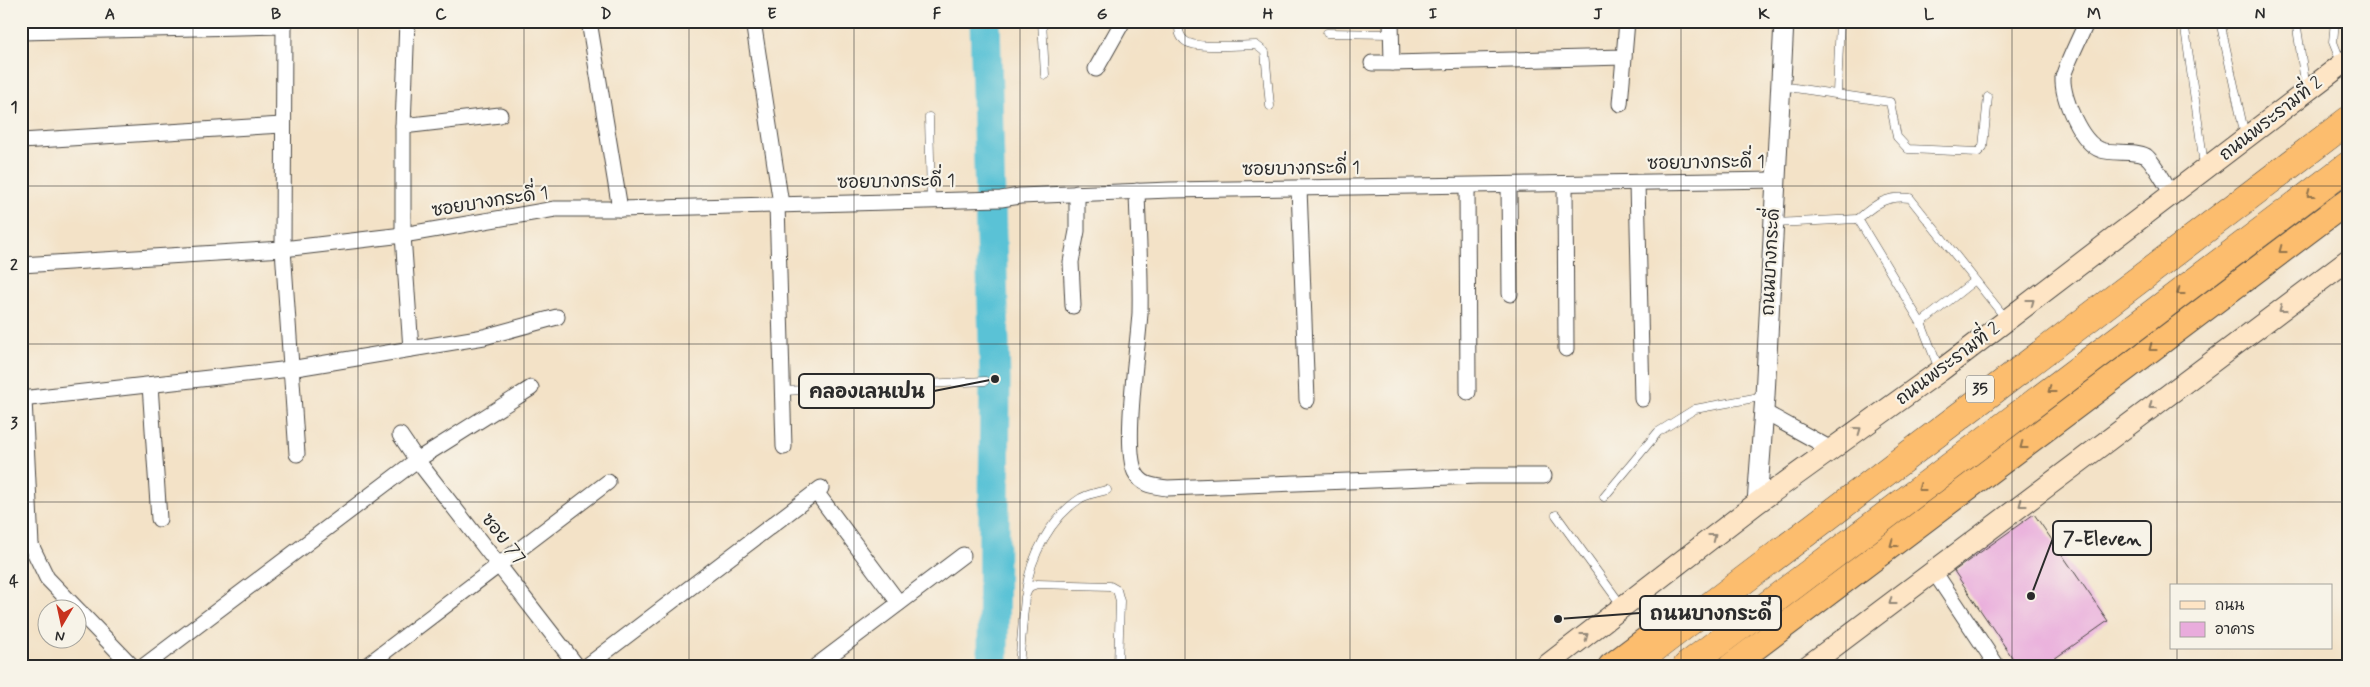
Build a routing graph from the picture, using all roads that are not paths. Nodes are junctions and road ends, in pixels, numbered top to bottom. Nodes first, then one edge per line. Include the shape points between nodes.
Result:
1 (408, 21) edge
2 (589, 21) edge
3 (753, 21) edge
4 (1042, 21) edge
5 (1123, 21) edge
6 (1179, 21) edge
7 (1627, 21) edge
8 (1784, 21) edge
9 (1840, 21) edge
10 (2087, 21) edge
11 (2184, 21) edge
12 (2220, 21) edge
13 (2296, 21) edge
14 (2335, 21) edge
15 (284, 23) edge
16 (1391, 27) edge
17 (21, 32) edge
18 (1327, 33) dead end
19 (1624, 57) junction
20 (2345, 62) edge
21 (1372, 63) dead end
22 (1392, 63) junction
23 (1096, 69) dead end
24 (1045, 75) dead end
25 (1781, 86) junction
26 (2306, 91) junction
27 (1837, 93) junction
28 (1988, 97) dead end
29 (1620, 104) dead end
30 (1270, 106) dead end
31 (2349, 111) edge
32 (500, 115) dead end
33 (929, 117) dead end
34 (2349, 120) edge
35 (282, 125) junction
36 (403, 126) junction
37 (2245, 138) junction
38 (21, 141) edge
39 (2349, 165) edge
40 (2204, 171) junction
41 (1775, 180) junction
42 (1637, 183) junction
43 (1566, 184) junction
44 (1509, 185) junction
45 (1467, 186) junction
46 (1299, 188) junction
47 (1137, 191) junction
48 (1077, 194) junction
49 (2172, 194) junction
50 (931, 200) junction
51 (2349, 200) edge
52 (779, 204) junction
53 (620, 210) junction
54 (1858, 219) junction
55 (1773, 223) junction
56 (402, 235) junction
57 (283, 249) junction
58 (2349, 258) edge
59 (21, 265) edge
60 (1975, 280) junction
61 (1510, 294) dead end
62 (1073, 306) dead end
63 (557, 317) dead end
64 (2007, 320) junction
65 (1921, 323) junction
66 (411, 349) junction
67 (1566, 349) dead end
68 (290, 369) junction
69 (1940, 371) junction
70 (985, 381) dead end
71 (150, 385) junction
72 (531, 388) dead end
73 (784, 391) junction
74 (1468, 392) dead end
75 (23, 399) edge
76 (1642, 399) dead end
77 (1307, 400) dead end
78 (1764, 404) junction
79 (400, 435) dead end
80 (784, 448) dead end
81 (1831, 449) junction
82 (297, 454) dead end
83 (416, 460) junction
84 (1544, 476) dead end
85 (608, 482) dead end
86 (1107, 490) dead end
87 (1604, 497) dead end
88 (1757, 503) junction
89 (1556, 515) dead end
90 (159, 519) dead end
91 (963, 555) dead end
92 (499, 563) junction
93 (1933, 570) junction
94 (1025, 597) junction
95 (899, 603) junction
96 (1623, 607) junction
97 (132, 666) edge
98 (144, 666) edge
99 (366, 666) edge
100 (578, 666) edge
101 (587, 666) edge
102 (816, 666) edge
103 (1019, 666) edge
104 (1118, 666) edge
105 (1546, 666) edge
106 (1611, 666) edge
107 (1631, 666) edge
108 (1687, 666) edge
109 (1731, 666) edge
110 (1808, 666) edge
111 (1997, 666) edge

1 - 36 street
2 - 53 street
3 - 52 street
4 - 24 lane
5 - 23 street
6 - 30 lane via 1180,35 1185,42 1196,45 1256,45 1262,48
7 - 19 street
8 - 25 street, ถนนบางกระดี่
9 - 27 lane
10 - 49 street via 2063,77 2068,108 2085,137 2098,149 2120,154 2139,153 2148,157
11 - 40 lane
12 - 37 lane
13 - 26 lane
14 - 20 lane via 2333,42
15 - 17 street
15 - 35 street
16 - 18 lane
16 - 22 street
19 - 22 street
19 - 29 street
20 - 26 main road, ถนนพระรามที่ 2 / 35
21 - 22 street
25 - 27 lane
25 - 41 street, ถนนบางกระดี่
26 - 37 main road, ถนนพระรามที่ 2 / 35
27 - 28 lane via 1890,102 1897,137 1908,149 1972,152 1983,147
31 - 106 highway, 35
32 - 36 street
33 - 50 lane
34 - 107 highway
35 - 38 street
35 - 57 street
36 - 56 street
37 - 40 main road, ถนนพระรามที่ 2 / 35
39 -> 108 highway
40 - 49 main road, ถนนพระรามที่ 2 / 35
41 - 42 street, ซอยบางกระดี่ 1
41 - 55 street, ถนนบางกระดี่
42 - 43 street, ซอยบางกระดี่ 1
42 - 76 street
43 - 44 street, ซอยบางกระดี่ 1
43 - 67 street
44 - 45 street, ซอยบางกระดี่ 1
44 - 61 street
45 - 46 street, ซอยบางกระดี่ 1
45 - 74 street
46 - 47 street, ซอยบางกระดี่ 1
46 - 77 street
47 - 48 street, ซอยบางกระดี่ 1
47 - 84 street via 1140,312 1131,428 1133,465 1146,484 1174,488
48 - 50 street, ซอยบางกระดี่ 1
48 - 62 street via 1077,231 1071,262
64 -> 49 main road, ถนนพระรามที่ 2 / 35
50 - 52 street, ซอยบางกระดี่ 1
51 -> 109 highway
52 - 53 street, ซอยบางกระดี่ 1
52 - 73 street
53 - 56 street, ซอยบางกระดี่ 1 via 555,209
54 - 55 lane
54 - 60 lane via 1874,205 1894,196 1910,198
54 - 65 lane
55 - 78 street, ถนนบางกระดี่
56 - 57 street, ซอยบางกระดี่ 1
56 - 66 street
57 - 59 street, ซอยบางกระดี่ 1
57 - 68 street
58 -> 93 main road
60 - 64 lane
60 - 65 lane
63 - 66 street via 484,337
64 - 69 main road, ถนนพระรามที่ 2 / 35
65 - 69 lane
66 - 68 street
68 - 71 street
68 - 82 street
81 -> 69 main road, ถนนพระรามที่ 2 / 35
70 - 73 lane
71 - 75 street
71 - 90 street
72 - 83 street
73 - 80 street
75 - 97 street via 31,545 47,578
78 - 81 street
78 - 87 lane via 1694,409 1658,432
78 - 88 street, ถนนบางกระดี่
79 - 83 street, ซอย 77
81 - 88 main road, ถนนพระรามที่ 2 / 35
83 - 92 street, ซอย 77
83 - 98 street
85 - 92 street
86 - 94 lane via 1080,499 1058,519 1032,562
96 -> 88 main road, ถนนพระรามที่ 2 / 35
89 - 96 lane
91 - 95 street
92 - 99 street
92 - 100 street, ซอย 77
93 -> 110 main road
93 - 111 street
94 - 103 lane
94 - 104 lane via 1029,587 1037,584 1110,586 1117,590 1120,601
95 - 101 street via 819,490
95 - 102 street
105 -> 96 main road, ถนนพระรามที่ 2 / 35

